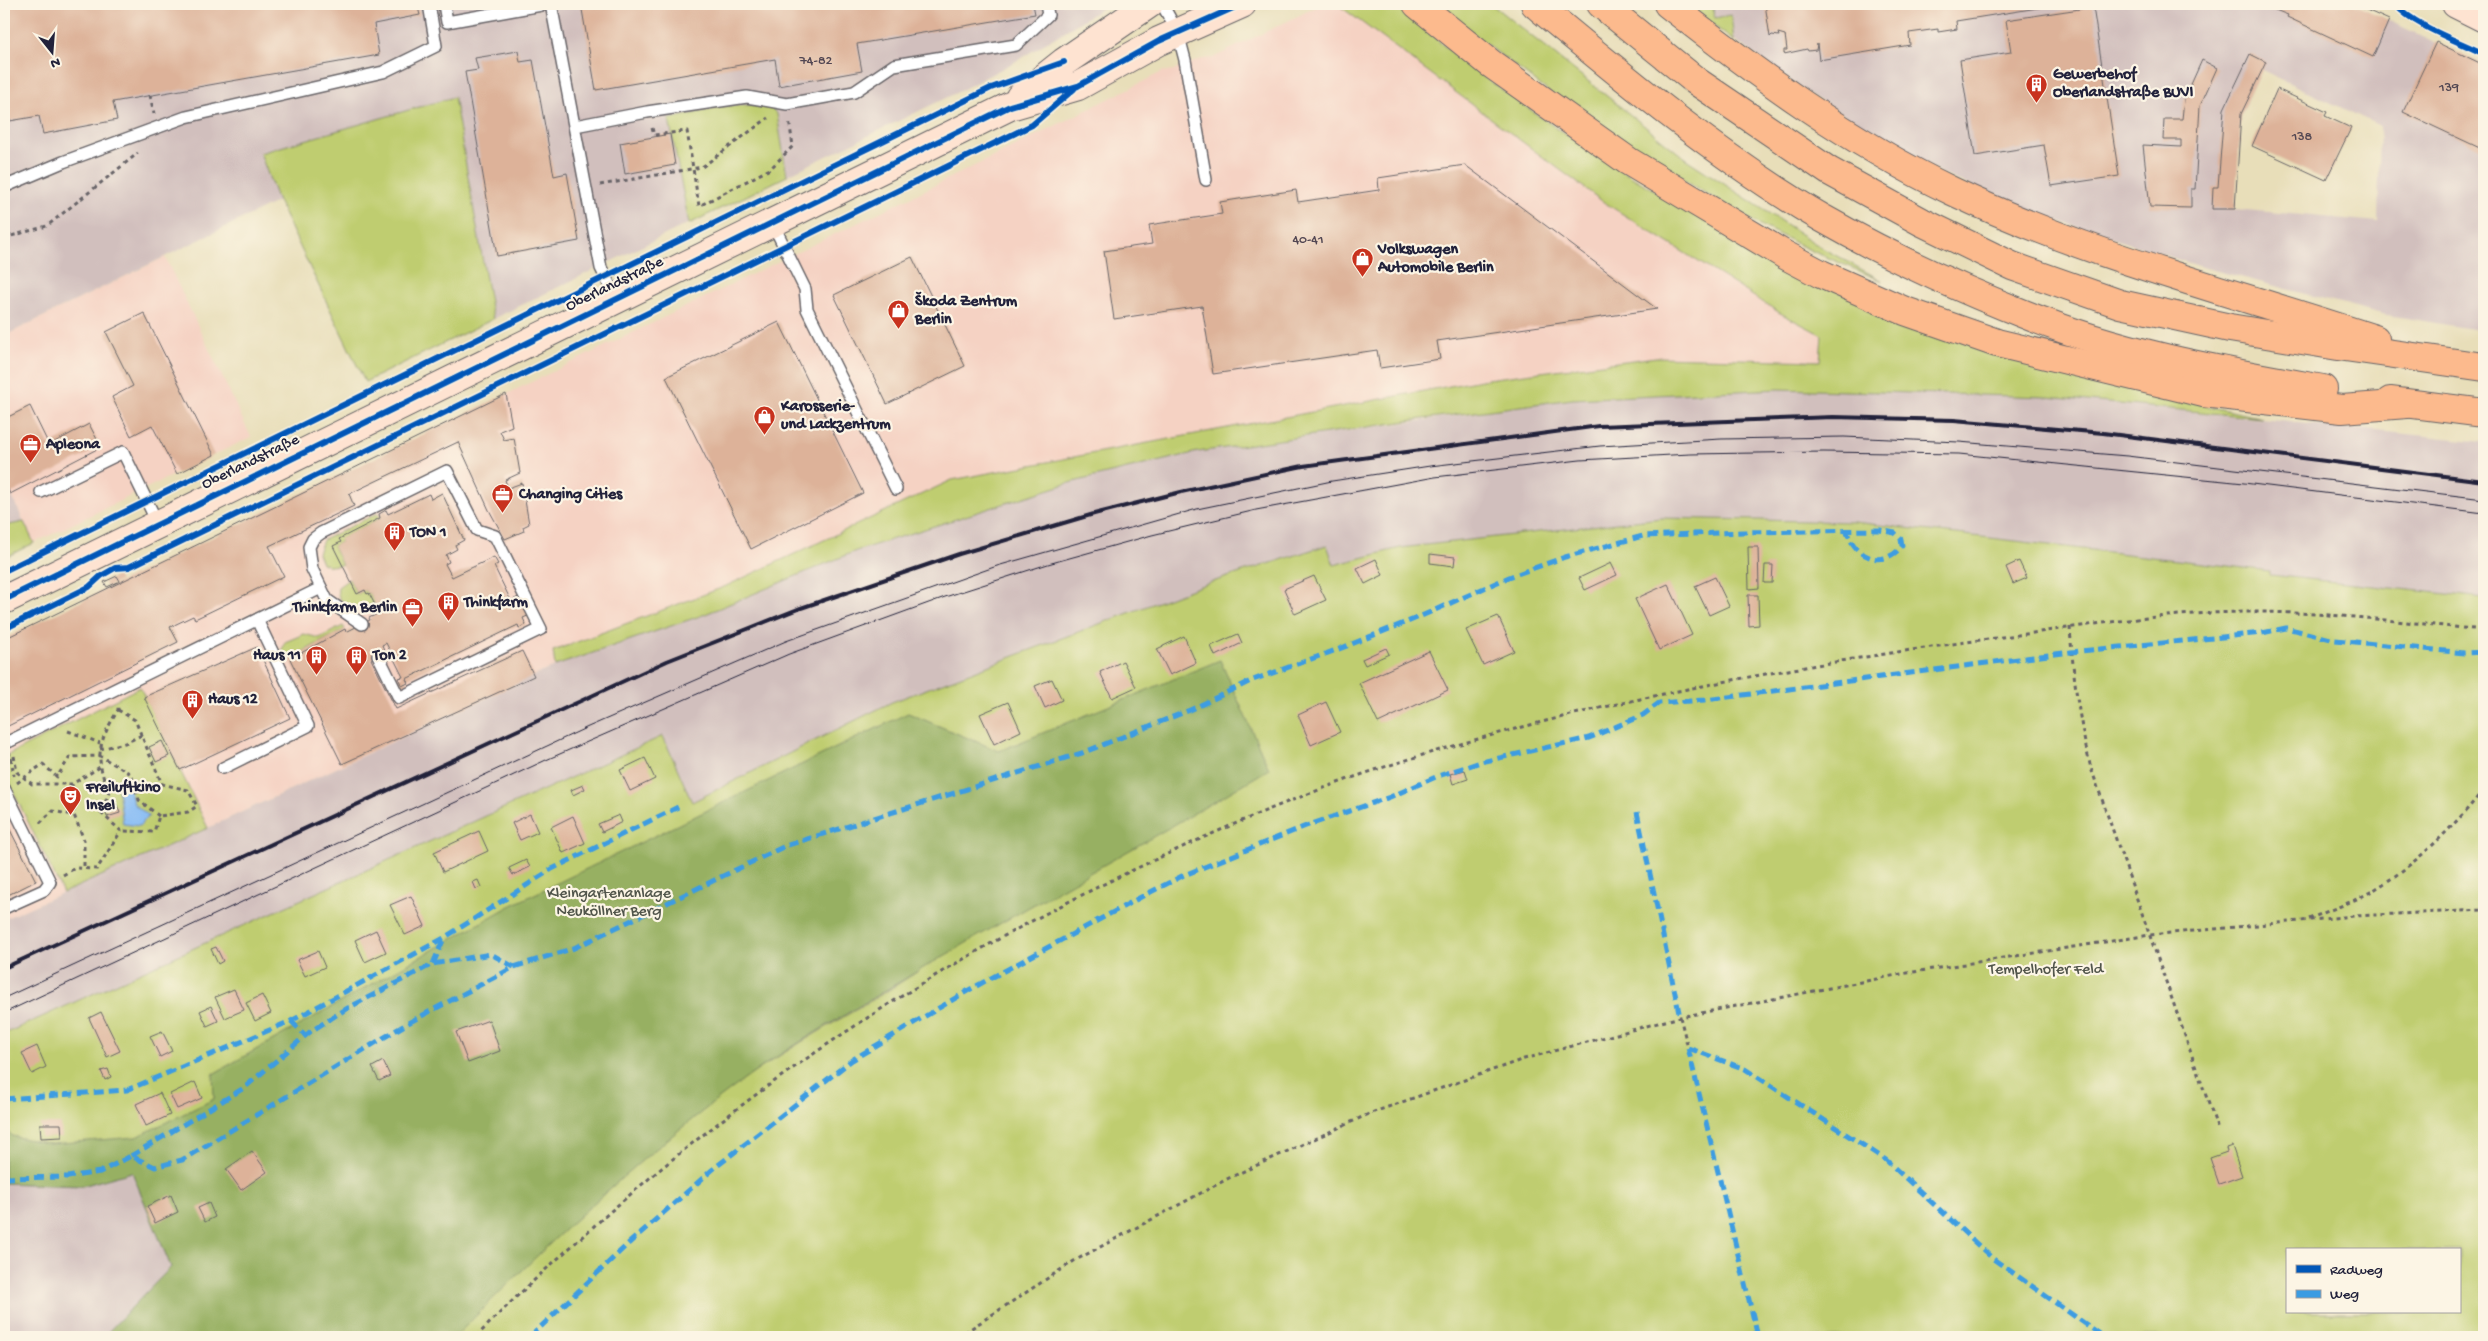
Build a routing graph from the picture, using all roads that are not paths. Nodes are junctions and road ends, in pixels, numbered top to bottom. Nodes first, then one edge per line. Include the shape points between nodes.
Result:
1 (429, 4) edge
2 (444, 4) edge
3 (546, 4) edge
4 (550, 4) edge
5 (1046, 4) edge
6 (1149, 4) edge
7 (1162, 4) edge
8 (1242, 4) edge
9 (1417, 4) edge
10 (1535, 4) edge
11 (1601, 4) edge
12 (1668, 4) edge
13 (2456, 4) edge
14 (2484, 18) edge
15 (1178, 33) junction
16 (1010, 106) junction
17 (575, 126) junction
18 (1206, 180) dead end
19 (4, 187) edge
20 (772, 224) junction
21 (617, 300) junction
22 (2446, 362) junction
23 (2484, 367) edge
24 (2407, 404) junction
25 (2484, 413) edge
26 (896, 490) dead end
27 (41, 492) dead end
28 (158, 524) junction
29 (321, 588) junction
30 (4, 600) edge
31 (256, 620) junction
32 (362, 624) dead end
33 (378, 655) dead end
34 (8, 743) edge
35 (223, 768) dead end
36 (4, 788) edge
37 (4, 908) edge

1 - 19 lane via 436,46 383,72 186,118
2 - 3 lane via 447,22
4 - 17 lane
5 - 17 lane via 1048,15 1016,45 894,65 854,92 787,104 747,97
6 - 16 street, Oberlandstraße via 1064,62
7 - 15 lane
8 - 15 street, Oberlandstraße
9 - 24 highway via 1490,63 1628,161 1785,255 1905,311 1997,343 2203,393 2342,409
10 - 24 highway via 1604,61 1746,168 1822,218 1926,270 2025,315 2196,367
11 - 22 highway via 1696,81 1829,170 1922,222 2012,266 2120,304 2230,328
12 - 22 highway via 1748,67 1815,113 1888,157 1954,191 2095,250
13 - 14 street
15 - 16 street, Oberlandstraße via 1078,86
15 - 18 lane
16 - 20 street, Oberlandstraße
17 - 21 lane via 601,268
20 - 21 street, Oberlandstraße
20 - 26 lane via 805,289 807,309
21 - 28 street, Oberlandstraße
22 - 23 highway
24 - 25 highway
27 - 28 lane via 123,452
28 - 30 street, Oberlandstraße
29 - 31 lane
29 - 32 lane via 327,600
29 - 33 lane via 309,558 313,539 321,532 447,471 477,530 495,536 542,629 399,698
31 - 34 lane
31 - 35 lane via 308,726
36 - 37 lane via 50,882 44,890

